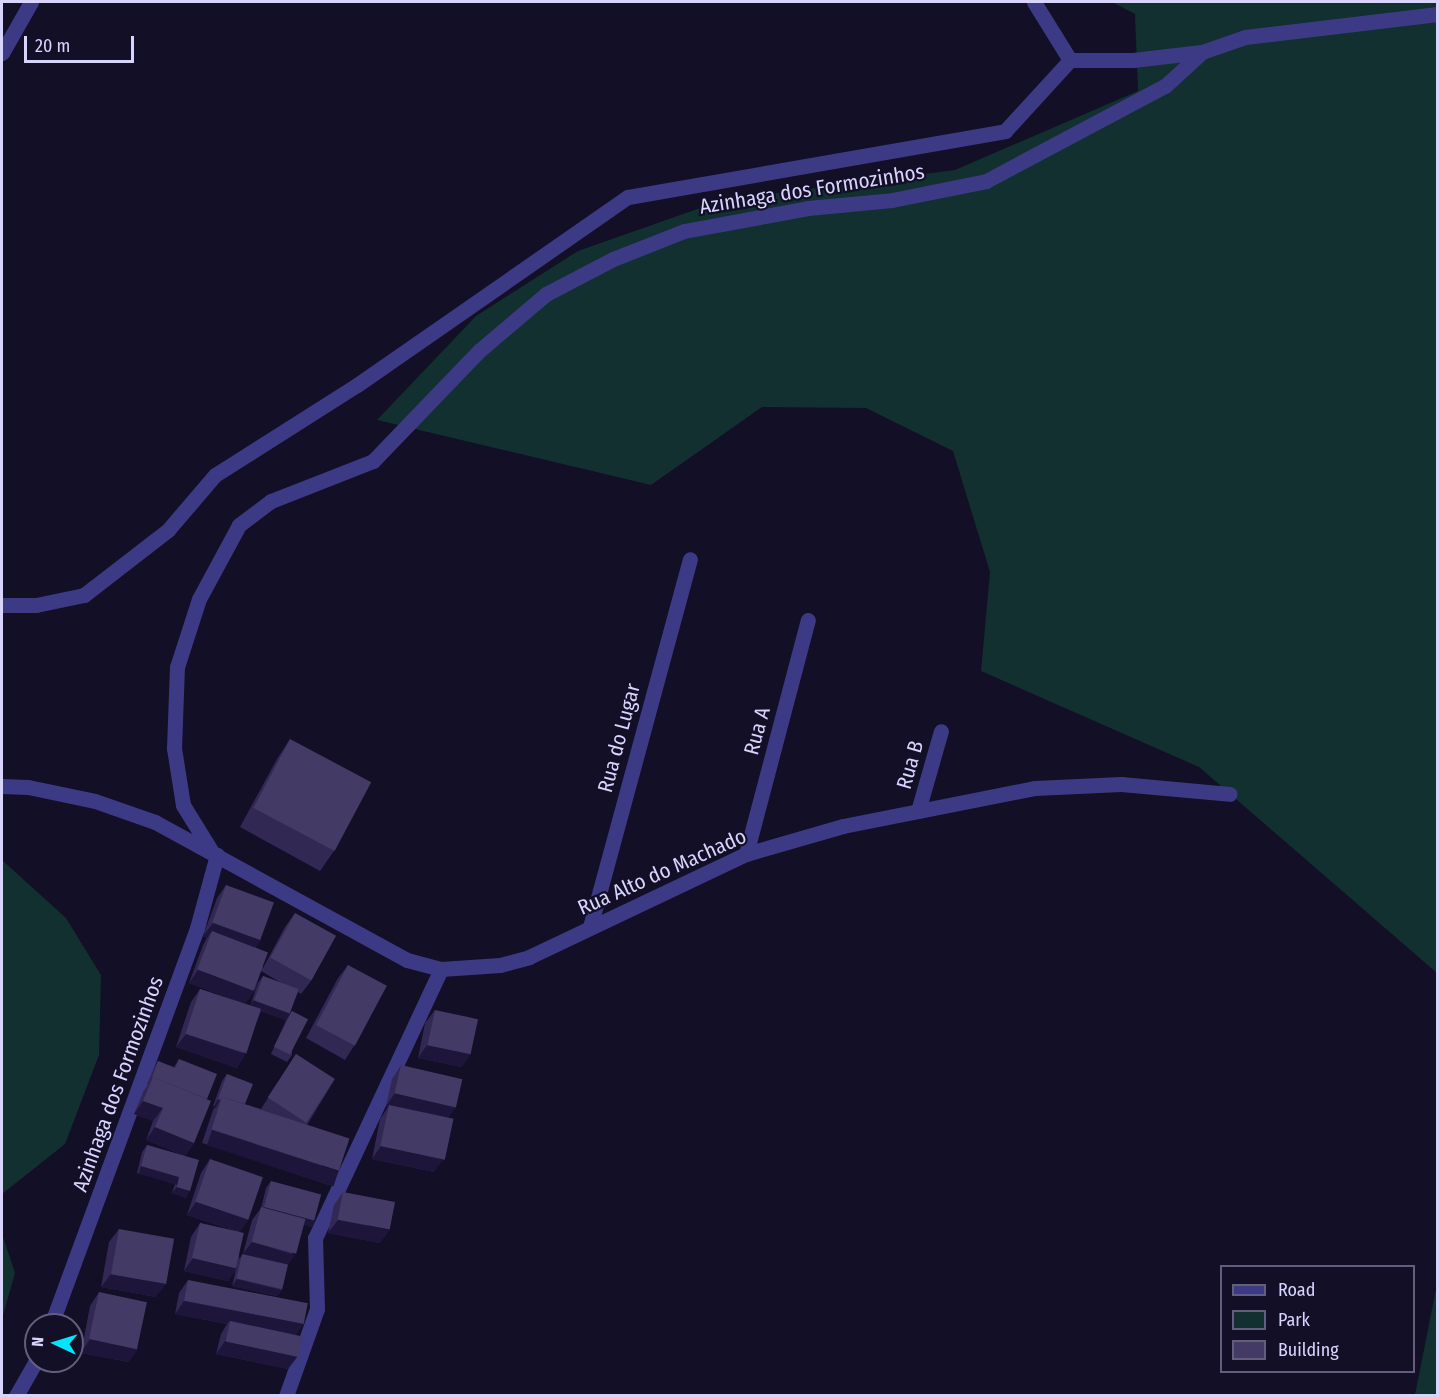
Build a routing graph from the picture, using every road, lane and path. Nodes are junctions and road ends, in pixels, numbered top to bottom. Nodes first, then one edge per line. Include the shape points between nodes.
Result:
1 (31, 2) edge
2 (1034, 2) edge
3 (1437, 14) edge
4 (2, 52) edge
5 (1202, 52) junction
6 (1070, 60) junction
7 (690, 559) dead end
8 (2, 605) edge
9 (808, 620) dead end
10 (941, 731) dead end
11 (2, 786) edge
12 (1230, 794) dead end
13 (918, 811) junction
14 (215, 853) junction
15 (746, 854) junction
16 (590, 927) junction
17 (441, 969) junction
18 (55, 1313) edge
19 (29, 1373) edge
20 (16, 1395) edge
21 (286, 1395) edge

1 - 4 street
2 - 6 street
3 - 5 street, Azinhaga dos Formozinhos via 1294,28 1245,37
5 - 6 street via 1133,60
5 - 14 street, Azinhaga dos Formozinhos via 1165,86 986,181 892,200 808,208 684,231 614,259 546,294 480,350 373,461 272,501 240,525 199,599 177,668 174,748 183,805
6 - 8 street via 1005,131 628,197 357,385 215,475 168,530 84,595 36,605
7 - 16 street, Rua do Lugar
9 - 15 street, Rua A
10 - 13 street, Rua B
11 - 14 street, Rua Alto do Machado via 28,787 95,801 155,822
12 - 13 street, Rua Alto do Machado via 1121,784 1035,788
13 - 15 street, Rua Alto do Machado via 843,826
14 - 17 street, Rua Alto do Machado via 407,960
14 - 18 street, Azinhaga dos Formozinhos via 197,928
15 - 16 street, Rua Alto do Machado
16 - 17 street, Rua Alto do Machado via 529,957 500,965
17 - 21 street via 315,1238 317,1309
19 - 20 street

